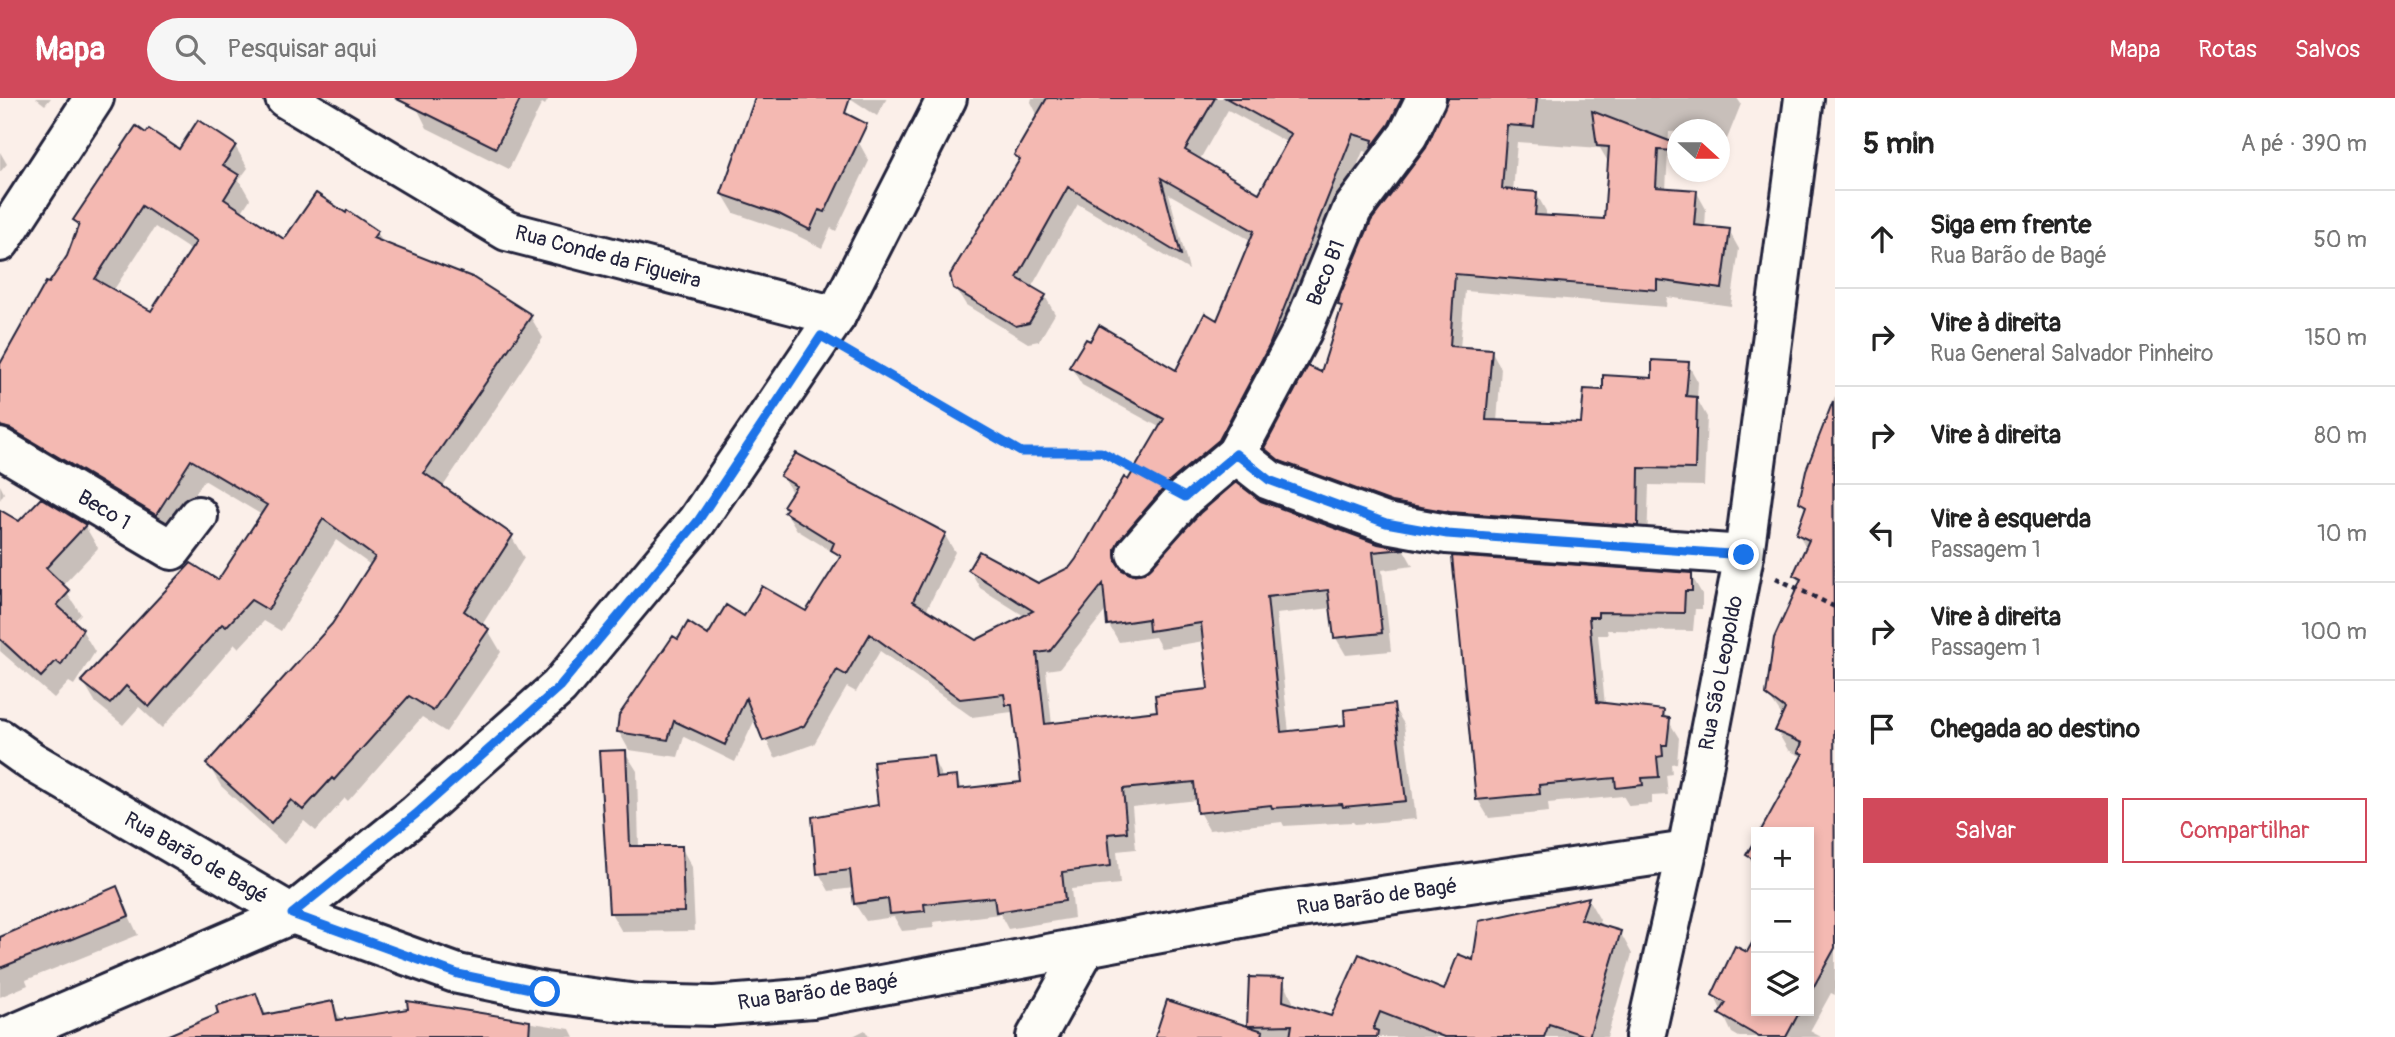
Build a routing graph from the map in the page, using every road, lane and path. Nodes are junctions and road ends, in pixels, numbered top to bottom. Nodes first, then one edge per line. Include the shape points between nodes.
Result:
1 (94, 98) edge
2 (285, 98) edge
3 (947, 98) edge
4 (1426, 98) edge
5 (1804, 98) edge
6 (2, 237) edge
7 (829, 326) junction
8 (0, 448) edge
9 (1236, 454) junction
10 (1185, 497) junction
11 (198, 516) dead end
12 (1136, 553) dead end
13 (1744, 555) junction
14 (1778, 579) dead end
15 (1835, 607) edge
16 (0, 738) edge
17 (1687, 851) junction
18 (292, 914) junction
19 (1086, 947) junction
20 (7, 1037) edge
21 (1036, 1037) edge
22 (1645, 1037) edge

1 - 6 street
2 - 7 street, Rua Conde da Figueira via 507,231
3 - 7 street
4 - 9 street, Beco B1 via 1408,135 1352,210 1302,331
5 - 13 street, Rua São Leopoldo
7 - 10 path via 1021,452 1101,452
7 - 18 street via 698,521 559,687 416,814
8 - 11 street, Beco 1 via 172,550
9 - 10 street
9 - 13 street via 1269,480 1386,523 1447,534
10 - 12 street
13 - 17 street, Rua São Leopoldo
14 - 15 path
16 - 18 street, Rua Barão de Bagé via 31,761
17 - 19 street, Rua Barão de Bagé via 1273,912
17 - 22 street, Rua São Leopoldo
18 - 19 street, Rua Barão de Bagé via 458,974 638,1004 714,1006 812,998
18 - 20 street
19 - 21 street

